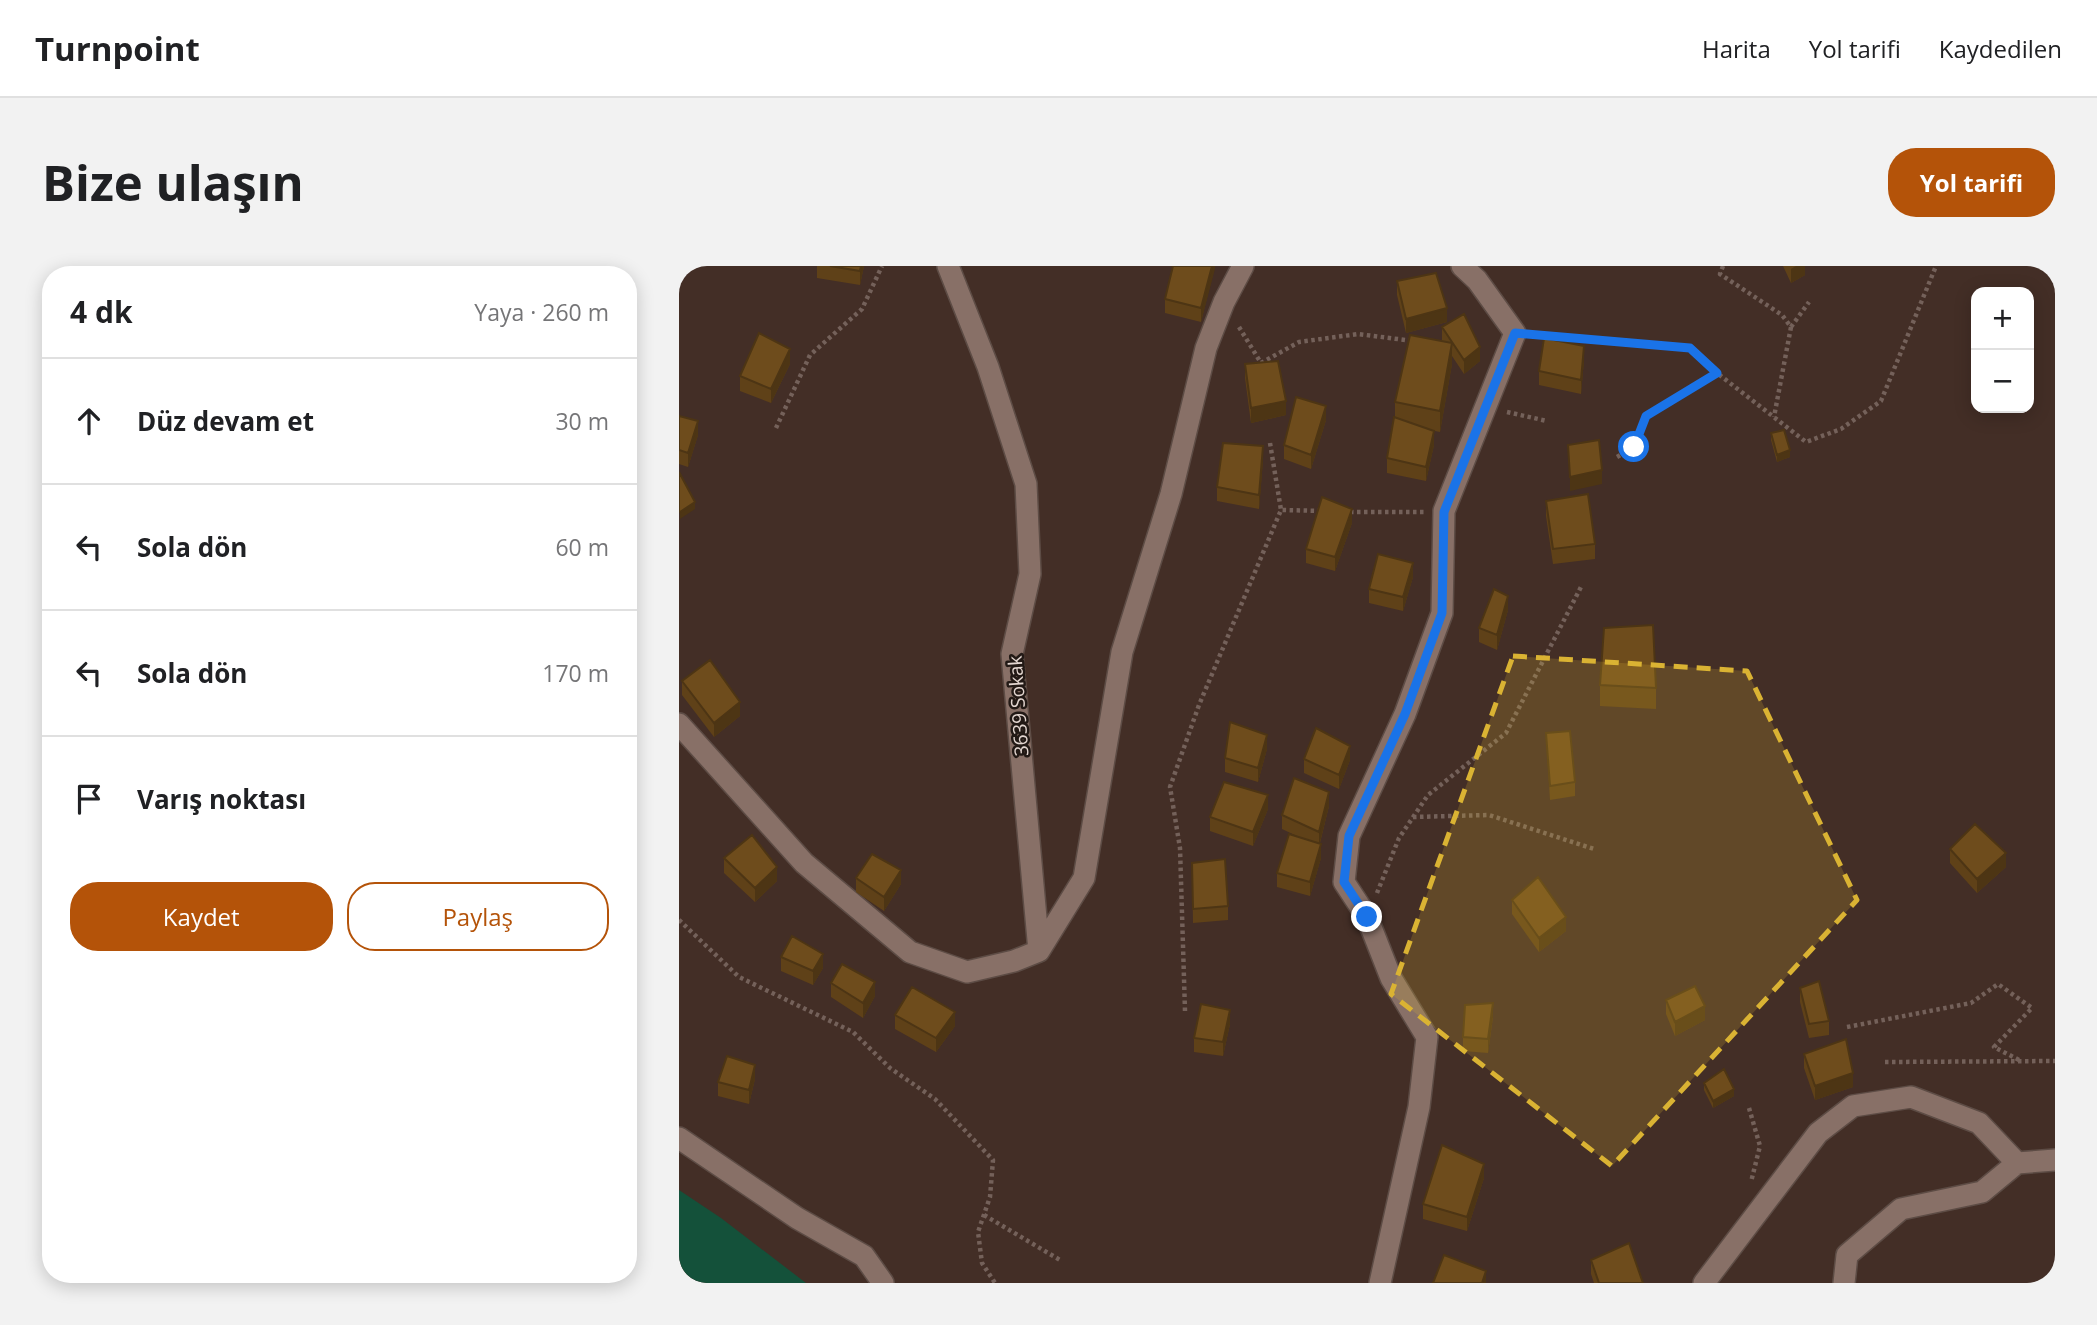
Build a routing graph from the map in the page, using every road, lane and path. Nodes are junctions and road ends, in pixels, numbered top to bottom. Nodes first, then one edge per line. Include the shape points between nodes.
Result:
1 (882, 266) edge
2 (948, 266) edge
3 (1243, 266) edge
4 (1462, 266) edge
5 (1723, 266) edge
6 (1936, 266) edge
7 (1224, 302) junction
8 (1809, 302) dead end
9 (1791, 327) junction
10 (1515, 333) junction
11 (1420, 340) edge
12 (1717, 373) junction
13 (1485, 407) junction
14 (1774, 417) junction
15 (1547, 421) dead end
16 (776, 428) dead end
17 (1270, 443) dead end
18 (1617, 457) dead end
19 (1281, 510) junction
20 (1335, 511) edge
21 (1348, 512) edge
22 (1444, 512) junction
23 (1582, 585) dead end
24 (679, 724) edge
25 (1413, 817) junction
26 (1594, 849) dead end
27 (1367, 917) junction
28 (679, 920) edge
29 (1039, 951) junction
30 (1185, 1011) dead end
31 (1847, 1027) dead end
32 (2021, 1061) junction
33 (2055, 1061) edge
34 (1885, 1062) dead end
35 (1749, 1108) dead end
36 (679, 1138) edge
37 (2055, 1160) edge
38 (2017, 1163) junction
39 (1751, 1182) dead end
40 (984, 1214) junction
41 (1060, 1260) dead end
42 (883, 1283) edge
43 (995, 1283) edge
44 (1380, 1283) edge
45 (1704, 1283) edge
46 (1844, 1283) edge

1 - 16 path via 862,309 810,355
2 - 29 street, 3639 Sokak via 988,366 1026,484 1030,574 1012,654
3 - 7 street
4 - 10 street via 1478,280
5 - 9 path via 1720,274 1782,315
6 - 14 path via 1881,401 1841,429 1806,442
7 - 11 path via 1261,363 1299,342 1358,334
7 - 29 street via 1206,348 1171,494 1122,652 1084,878
8 - 9 path
9 - 14 path
10 - 12 path via 1690,348
10 - 13 street
12 - 14 path
12 - 18 path via 1646,416 1634,447
13 - 15 path
13 - 22 street
17 - 19 path
19 - 20 path
19 - 30 path via 1199,705 1170,787 1180,848
21 - 22 path
22 - 27 street via 1442,613 1405,714 1349,836 1344,882
23 - 25 path via 1506,733 1428,795
24 - 29 street via 804,863 910,952 967,972
25 - 26 path via 1489,815
25 - 27 path via 1399,838
27 - 44 street via 1391,978 1427,1037 1419,1107
28 - 40 path via 739,977 853,1031 890,1069 935,1099 993,1160
31 - 32 path via 1971,1003 1997,984 2032,1008 1994,1047
32 - 33 path
32 - 34 path
35 - 39 path via 1760,1146
36 - 42 street via 797,1218 863,1256
37 - 38 street
38 - 45 street via 1979,1122 1911,1097 1853,1106 1818,1133
38 - 46 street via 1982,1192 1901,1209 1847,1255
40 - 41 path
40 - 43 path via 978,1232 982,1263

